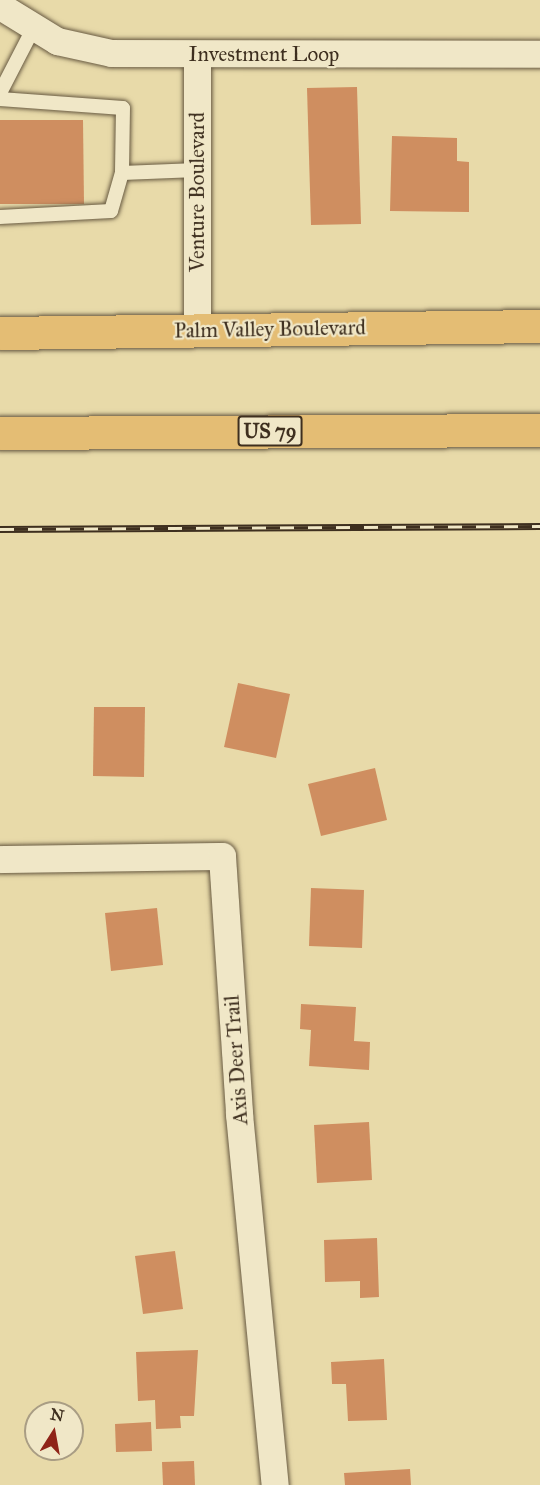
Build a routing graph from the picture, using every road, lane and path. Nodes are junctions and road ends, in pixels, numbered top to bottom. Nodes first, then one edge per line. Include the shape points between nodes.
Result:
1 (0, 6) edge
2 (33, 29) junction
3 (196, 54) junction
4 (540, 54) edge
5 (0, 93) edge
6 (0, 99) edge
7 (196, 170) junction
8 (122, 173) junction
9 (0, 217) edge
10 (540, 326) edge
11 (197, 330) junction
12 (0, 333) edge
13 (540, 430) edge
14 (0, 433) edge
15 (0, 859) edge
16 (275, 1485) edge

1 - 2 street, Investment Loop
2 - 3 street, Investment Loop via 75,47 111,53
2 - 5 lane
3 - 4 street, Investment Loop
3 - 7 street, Venture Boulevard
6 - 8 lane via 123,108
7 - 8 lane
7 - 11 street, Venture Boulevard
8 - 9 lane via 111,211
10 - 11 highway, Palm Valley Boulevard
11 - 12 highway, Palm Valley Boulevard
13 - 14 highway, US 79
15 - 16 street, Axis Deer Trail via 222,856 239,1114

